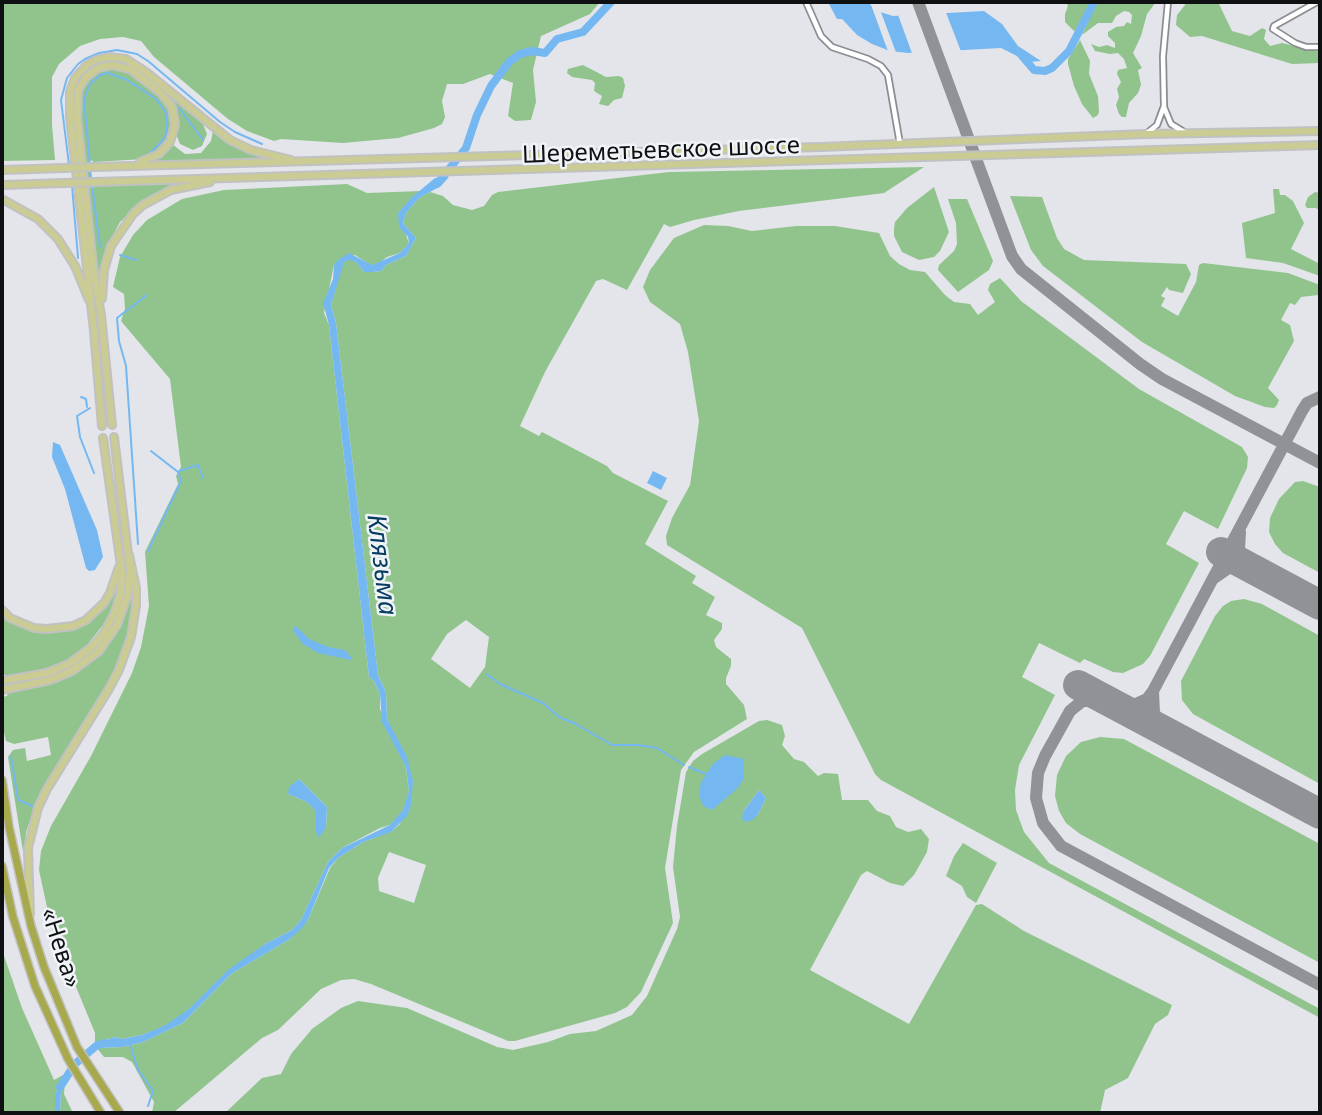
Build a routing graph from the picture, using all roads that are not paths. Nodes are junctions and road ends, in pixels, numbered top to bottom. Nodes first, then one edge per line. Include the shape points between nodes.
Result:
1 (806, 2) edge
2 (1168, 2) edge
3 (1317, 2) edge
4 (1320, 47) edge
5 (1164, 106) junction
6 (1320, 131) edge
7 (1188, 133) junction
8 (1146, 134) junction
9 (900, 144) junction
10 (1320, 145) edge
11 (820, 147) junction
12 (822, 160) junction
13 (303, 162) junction
14 (121, 166) junction
15 (2, 170) edge
16 (235, 178) junction
17 (2, 185) edge
18 (2, 199) edge
19 (92, 308) junction
20 (102, 315) junction
21 (112, 425) dead end
22 (102, 426) dead end
23 (114, 437) dead end
24 (103, 438) dead end
25 (129, 555) junction
26 (121, 558) junction
27 (2, 610) edge
28 (4, 681) edge
29 (5, 689) edge
30 (2, 780) edge
31 (2, 866) edge
32 (31, 926) junction
33 (101, 1113) edge
34 (120, 1113) edge

1 - 9 street via 821,36 832,47 868,59 888,75
2 - 5 street
3 - 4 street via 1273,29 1295,43
5 - 7 street via 1171,124
5 - 8 street via 1157,125
6 - 7 main road, Шереметьевское шоссе
7 - 8 main road, Шереметьевское шоссе
8 - 9 main road, Шереметьевское шоссе
9 - 11 main road, Шереметьевское шоссе
10 - 12 main road, Шереметьевское шоссе
11 - 12 street via 814,153
11 - 13 main road, Шереметьевское шоссе
12 - 16 main road, Шереметьевское шоссе
13 - 14 main road, Шереметьевское шоссе
13 - 19 main road via 251,150 230,140 125,59 109,57 87,65 75,78 69,102
14 - 15 main road, Шереметьевское шоссе, bridge
14 - 20 main road via 146,161 164,150 174,131 175,113 161,93 141,77 121,66 105,66 86,77 77,102
16 - 17 main road, Шереметьевское шоссе, bridge
16 - 20 main road via 171,190 133,214 116,235 107,257
18 - 19 main road via 38,219 58,239
19 - 22 main road
20 - 21 main road
23 - 25 main road
24 - 26 main road
25 - 29 main road via 125,605 99,651 60,676
25 - 32 main road via 136,606 126,654 47,789 32,826 28,867
26 - 27 main road via 104,604 73,626 34,628
26 - 28 main road via 118,603 93,646 58,669
30 - 32 highway, «Нева»
31 - 33 highway, «Нева» via 25,958 51,1026
32 - 34 highway, «Нева» via 54,995 78,1046

